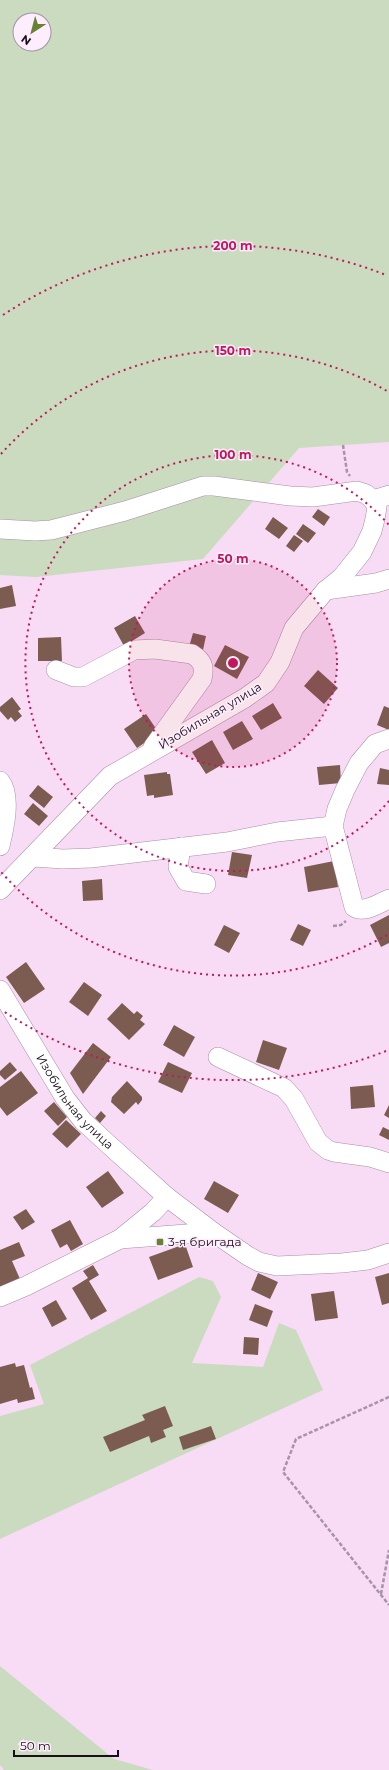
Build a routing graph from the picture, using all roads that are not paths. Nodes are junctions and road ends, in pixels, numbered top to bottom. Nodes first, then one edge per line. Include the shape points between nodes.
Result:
1 (376, 499) edge
2 (0, 528) edge
3 (389, 579) edge
4 (325, 591) junction
5 (56, 670) dead end
6 (389, 739) edge
7 (148, 753) junction
8 (0, 781) edge
9 (333, 826) junction
10 (0, 846) edge
11 (181, 848) junction
12 (33, 857) junction
13 (206, 884) dead end
14 (0, 890) edge
15 (389, 899) edge
16 (0, 992) edge
17 (218, 1057) dead end
18 (389, 1163) edge
19 (167, 1197) junction
20 (213, 1232) junction
21 (120, 1239) junction
22 (389, 1253) edge
23 (0, 1297) edge

1 - 2 street via 357,491 313,497 203,486 125,511 51,530
1 - 4 street, Изобильная улица via 372,531 362,552 342,577
3 - 4 street
4 - 7 street, Изобильная улица via 294,628 280,662 266,683 245,698
5 - 7 street via 74,677 83,677 134,650 144,648 192,654 198,658 203,663 202,679
6 - 9 street via 375,744 359,763 337,809
7 - 12 street, Изобильная улица via 110,776
8 - 10 street via 6,800 6,821
9 - 11 street via 277,832
9 - 15 street via 354,907 358,910 366,909
11 - 12 street via 91,858
11 - 13 street via 178,867 186,881
12 - 14 street, Изобильная улица
16 - 19 street, Изобильная улица via 65,1098 83,1121
17 - 18 street via 284,1088 294,1099 318,1142 328,1150
19 - 20 street, Изобильная улица
19 - 21 street
20 - 21 street
20 - 22 street, Изобильная улица via 259,1262 277,1266 368,1260
21 - 23 street

